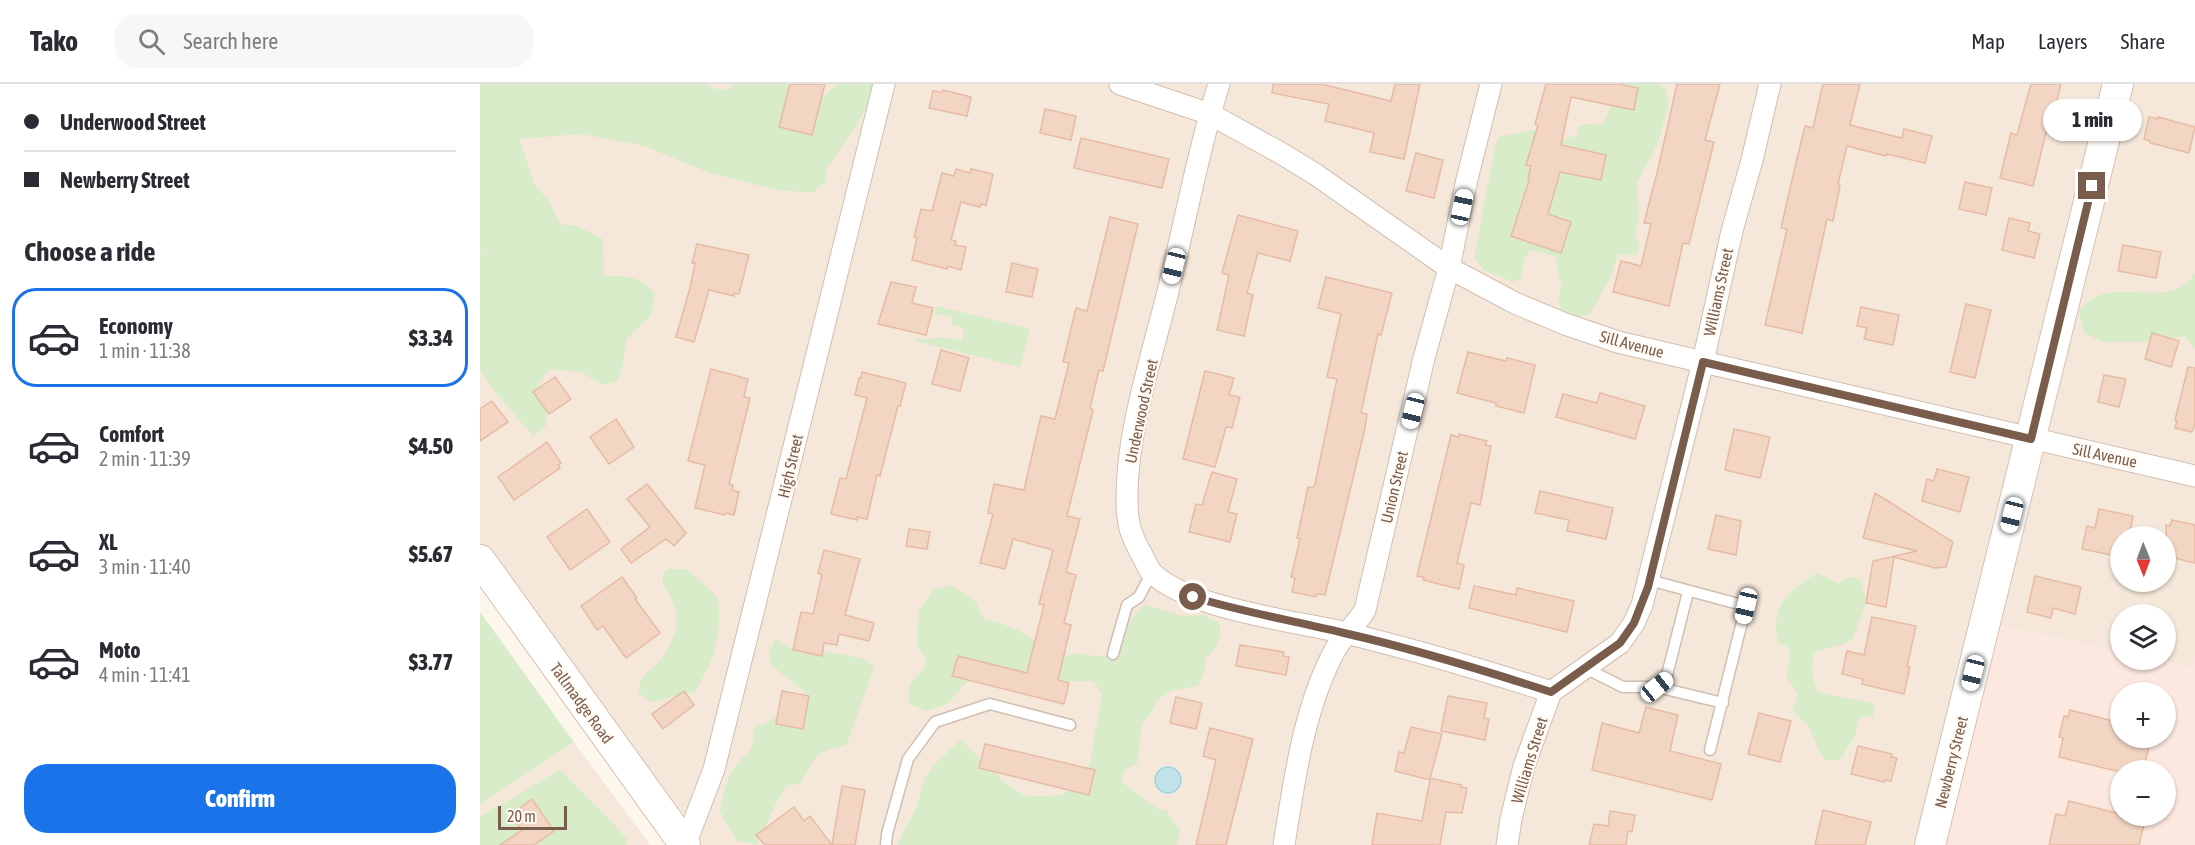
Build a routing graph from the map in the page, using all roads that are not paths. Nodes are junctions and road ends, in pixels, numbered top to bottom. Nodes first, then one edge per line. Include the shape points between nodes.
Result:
1 (884, 84) edge
2 (1120, 84) edge
3 (1219, 84) edge
4 (1491, 84) edge
5 (1770, 84) edge
6 (2118, 84) edge
7 (1210, 114) junction
8 (1449, 268) junction
9 (1703, 362) junction
10 (2031, 439) junction
11 (2195, 476) edge
12 (480, 560) edge
13 (1152, 572) junction
14 (1649, 580) junction
15 (1688, 592) junction
16 (1345, 633) junction
17 (1113, 654) dead end
18 (1584, 668) junction
19 (1657, 687) junction
20 (1551, 692) junction
21 (1723, 703) junction
22 (1070, 725) dead end
23 (1710, 750) dead end
24 (685, 845) edge
25 (886, 845) edge
26 (1284, 845) edge
27 (1507, 845) edge
28 (1930, 845) edge

1 - 24 street, High Street via 714,769
2 - 7 street, Sill Avenue
3 - 7 street, Underwood Street
4 - 8 street, Union Street
5 - 9 street, Williams Street
6 - 10 street, Newberry Street
7 - 8 street, Sill Avenue via 1315,174
7 - 13 street, Underwood Street via 1134,430 1129,469 1131,537
8 - 9 street, Sill Avenue via 1565,324 1618,342
8 - 16 street, Union Street via 1365,610
9 - 10 street, Sill Avenue
9 - 14 street, Williams Street
10 - 11 street, Sill Avenue
10 - 28 street, Newberry Street
12 - 24 street, Tallmadge Road
13 - 16 street, Underwood Street via 1175,589 1211,602
13 - 17 lane via 1139,597 1127,604
14 - 15 lane
14 - 18 street, Williams Street via 1634,623 1620,643
15 - 19 lane via 1666,679
15 - 21 lane via 1746,606
16 - 20 street, Underwood Street via 1451,660
16 - 26 street, Union Street via 1326,668 1310,714
18 - 19 lane via 1623,687
18 - 20 street, Williams Street
19 - 21 lane
20 - 27 street, Williams Street via 1524,766
21 - 23 lane
22 - 25 lane via 990,704 935,722 908,759

